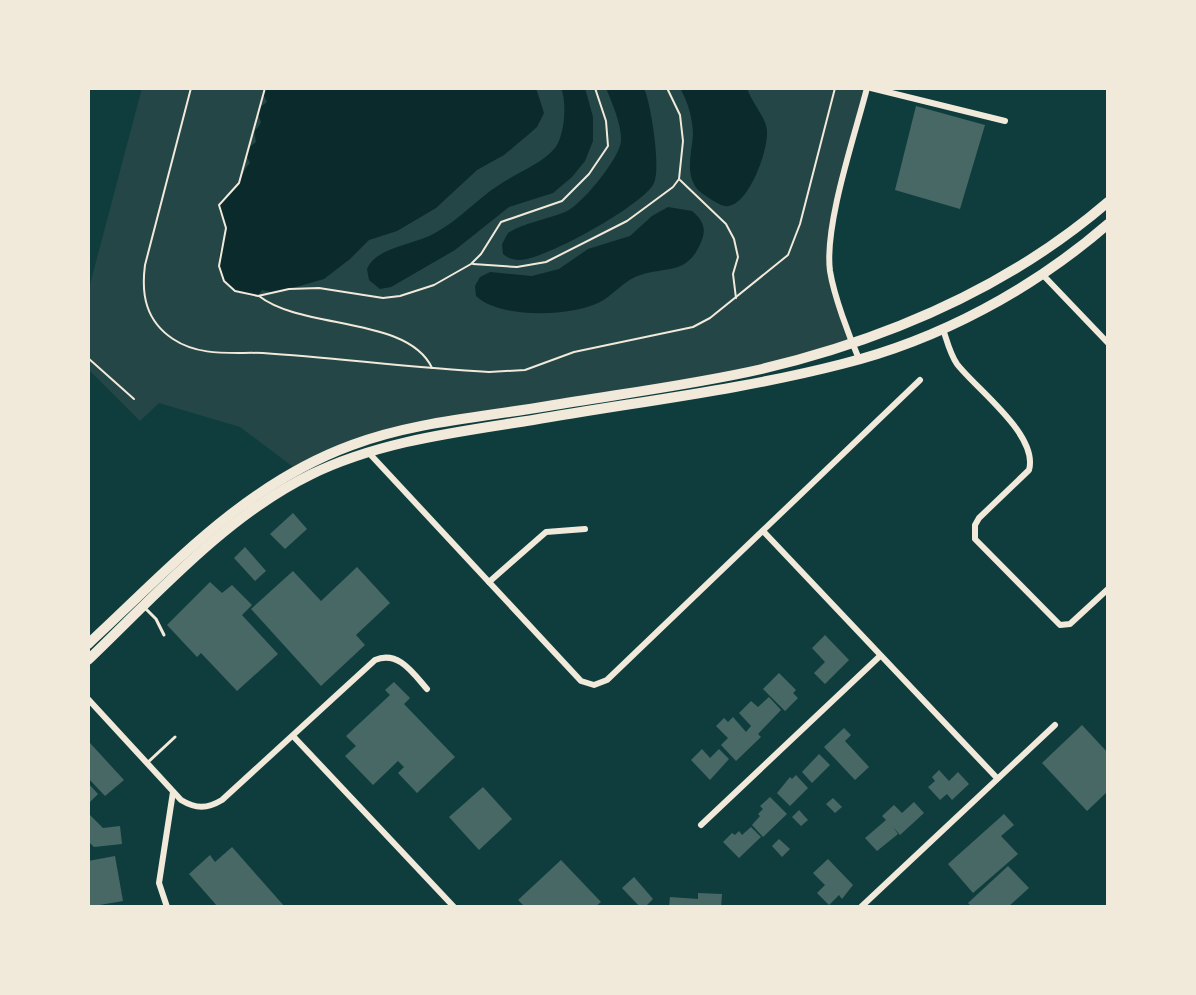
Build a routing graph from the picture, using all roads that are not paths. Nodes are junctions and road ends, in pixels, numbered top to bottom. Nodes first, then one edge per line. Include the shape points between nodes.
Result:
1 (869, 88) edge
2 (1005, 121) dead end
3 (1108, 202) edge
4 (1108, 224) edge
5 (1042, 274) junction
6 (943, 329) junction
7 (852, 343) junction
8 (1108, 343) edge
9 (859, 359) junction
10 (920, 380) dead end
11 (369, 453) junction
12 (585, 529) dead end
13 (763, 531) junction
14 (489, 582) junction
15 (1108, 589) edge
16 (144, 607) junction
17 (164, 635) dead end
18 (88, 644) edge
19 (880, 656) junction
20 (88, 660) edge
21 (427, 689) dead end
22 (88, 699) edge
23 (1055, 725) dead end
24 (293, 736) junction
25 (175, 737) dead end
26 (147, 763) junction
27 (996, 777) junction
28 (173, 792) junction
29 (701, 825) dead end
30 (167, 907) edge
31 (454, 907) edge
32 (861, 907) edge

1 - 2 street
1 - 7 street via 831,237 830,271
3 - 7 main road via 989,284
4 - 5 main road
5 - 6 main road
5 - 8 street
6 - 9 main road
6 - 15 street via 957,364 1002,410 1030,456 1029,470 975,525 975,539 1060,625 1079,617
7 - 9 street
7 - 18 main road via 760,369 433,425 354,444 296,469 231,512
9 - 11 main road
10 - 13 street
11 - 14 street
11 - 16 main road via 275,494
12 - 14 street via 546,532
13 - 14 street via 607,680 594,685 581,681
13 - 19 street
16 - 17 lane
16 - 20 main road
19 - 27 street
19 - 29 street
21 - 24 street via 394,657 385,656
22 - 26 street
23 - 27 street
24 - 28 street via 211,806 191,806
24 - 31 street
25 - 26 lane
26 - 28 street
27 - 32 street
28 - 30 street via 159,883

